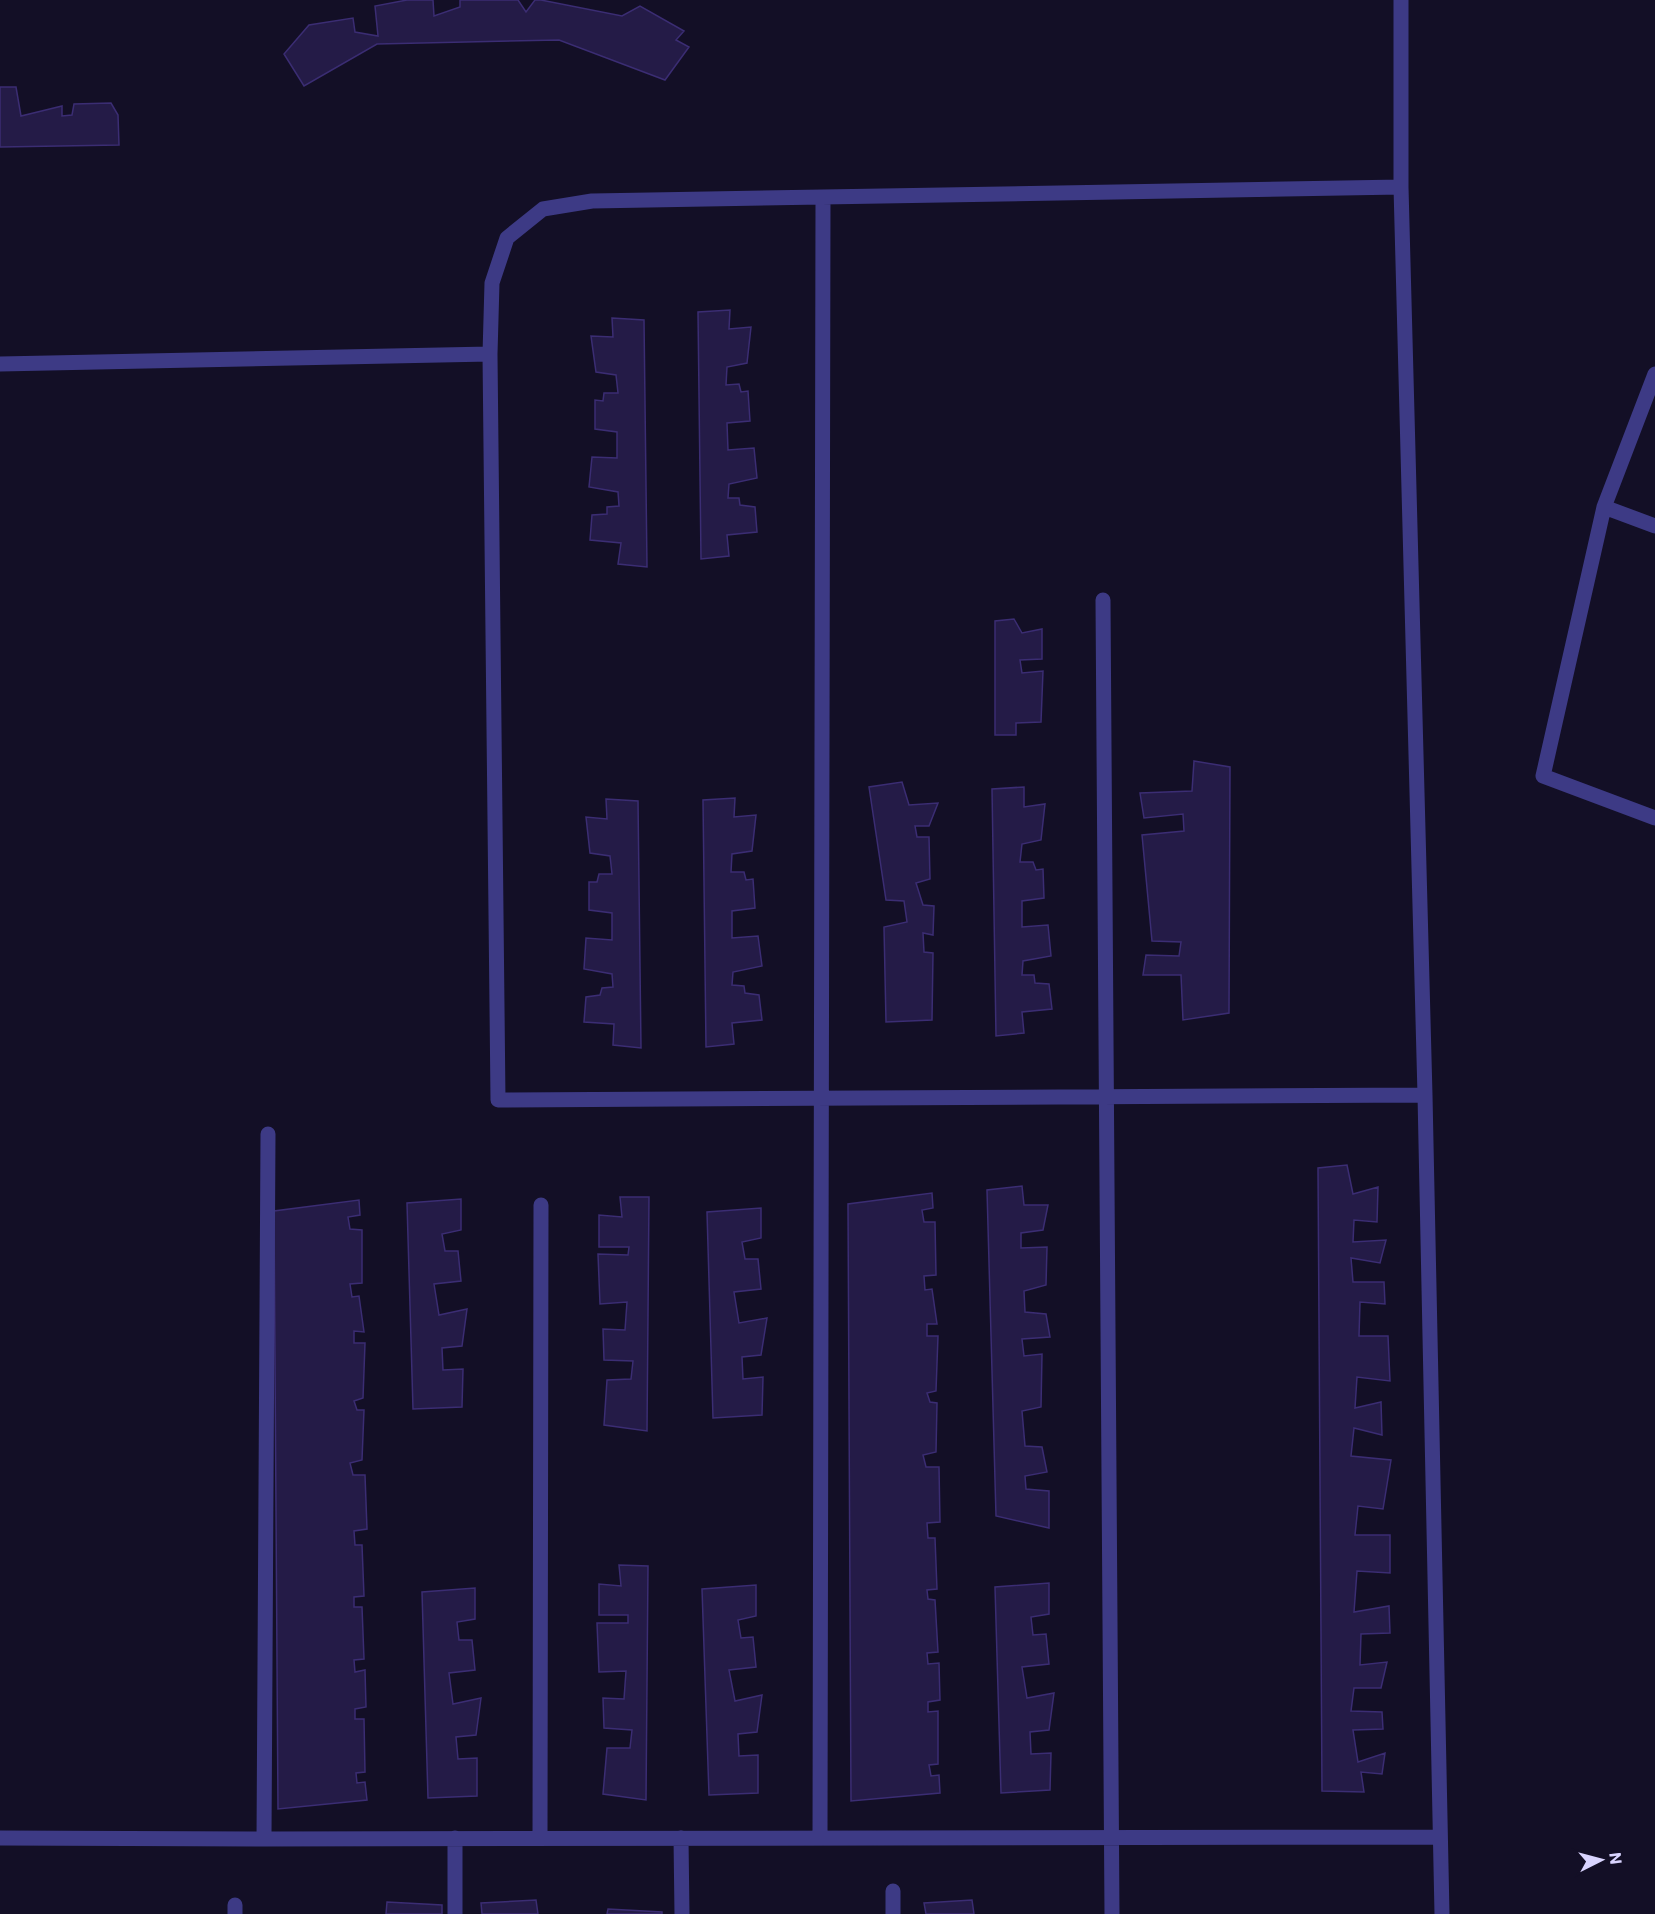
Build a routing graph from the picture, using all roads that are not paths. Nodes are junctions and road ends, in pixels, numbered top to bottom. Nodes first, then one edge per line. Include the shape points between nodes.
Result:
1 (1401, 0) edge
2 (1401, 187) junction
3 (823, 197) junction
4 (490, 354) junction
5 (0, 364) edge
6 (1655, 374) edge
7 (1604, 507) junction
8 (1655, 526) edge
9 (1103, 600) dead end
10 (1655, 818) edge
11 (1425, 1095) junction
12 (1107, 1097) junction
13 (821, 1098) junction
14 (267, 1134) dead end
15 (541, 1205) dead end
16 (1440, 1837) junction
17 (0, 1838) edge
18 (455, 1838) junction
19 (540, 1838) junction
20 (681, 1838) junction
21 (820, 1838) junction
22 (1112, 1838) junction
23 (264, 1839) junction
24 (893, 1891) dead end
25 (455, 1914) edge
26 (681, 1914) edge
27 (893, 1914) edge
28 (1112, 1914) edge
29 (1442, 1914) edge

1 - 2 street
2 - 3 street
2 - 11 street
3 - 4 street via 592,201 543,209 507,237 492,283
3 - 13 street
4 - 5 street
4 - 13 street via 498,1100
6 - 7 street
7 - 8 street
7 - 10 street via 1543,776
9 - 12 street
11 - 12 street
11 - 16 street
12 - 13 street
12 - 22 street
13 - 21 street
14 - 23 street
15 - 19 street
16 - 22 street
16 - 29 street
17 - 23 street
18 - 19 street
18 - 23 street
18 - 25 street
19 - 20 street
20 - 21 street
20 - 26 street
21 - 22 street
22 - 28 street
24 - 27 street

